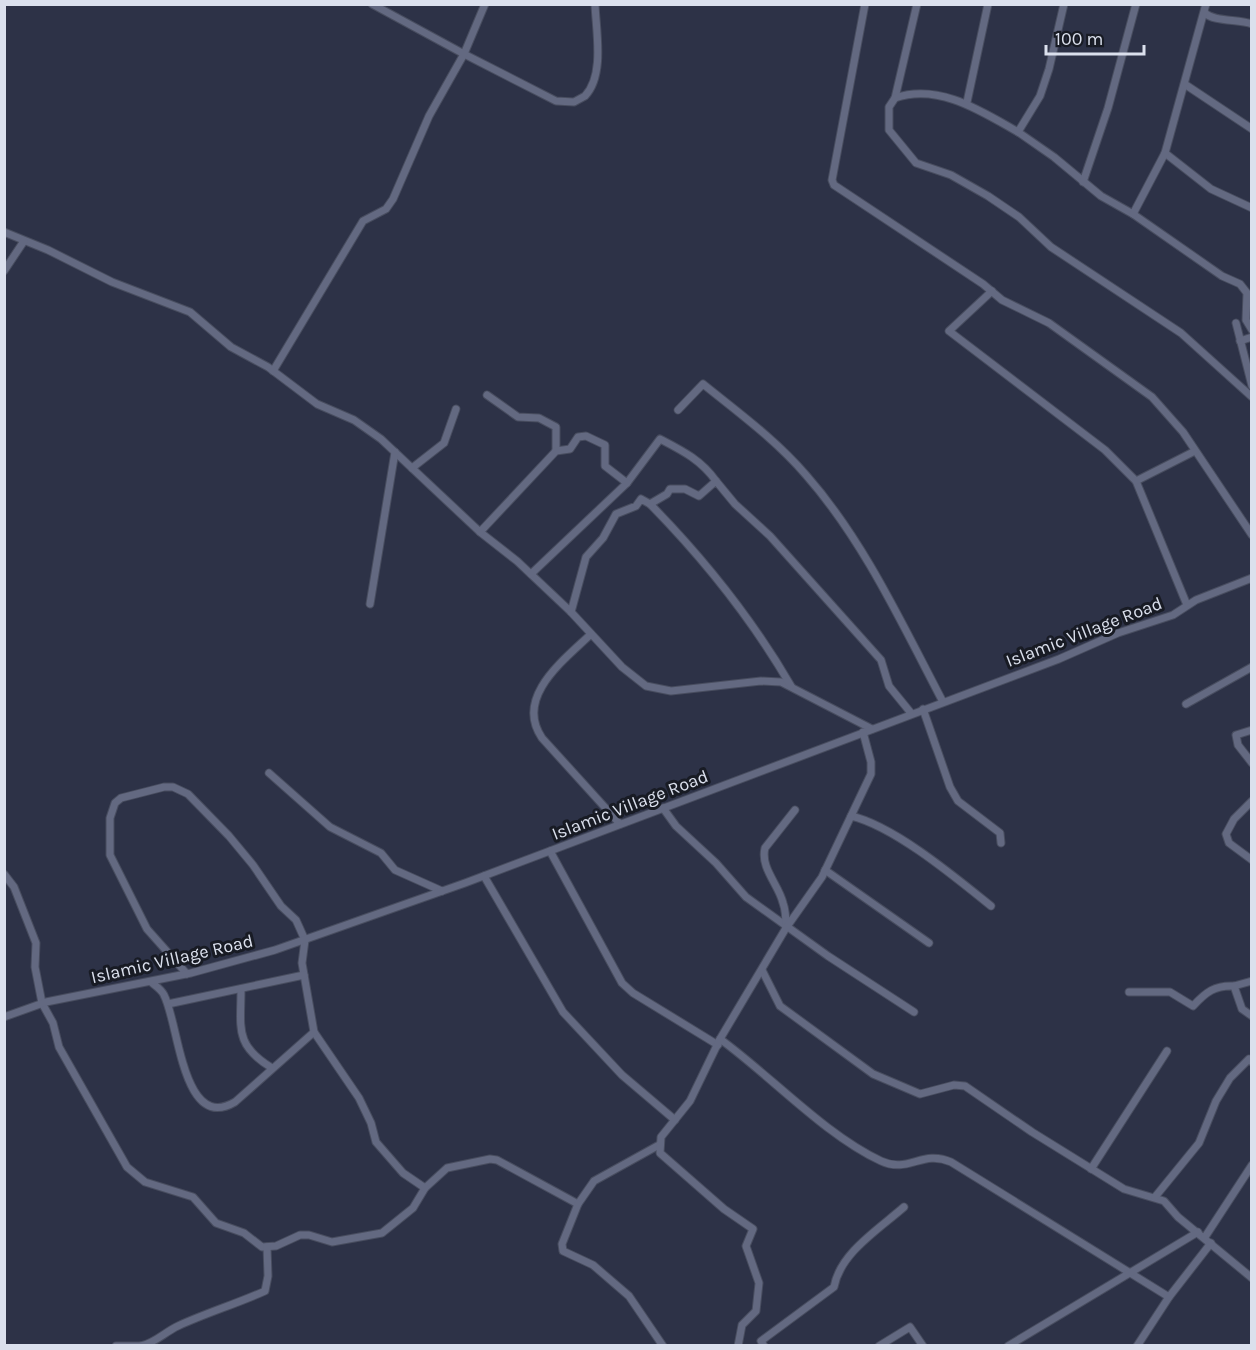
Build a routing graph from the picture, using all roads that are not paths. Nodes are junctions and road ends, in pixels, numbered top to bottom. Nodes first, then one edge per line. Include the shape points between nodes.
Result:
1 (372, 4) edge
2 (485, 4) edge
3 (595, 4) edge
4 (865, 4) edge
5 (916, 4) edge
6 (988, 4) edge
7 (1064, 4) edge
8 (1136, 4) edge
9 (1206, 4) edge
10 (1205, 13) junction
11 (1251, 24) edge
12 (464, 54) junction
13 (1186, 85) junction
14 (895, 98) junction
15 (967, 102) junction
16 (1251, 129) edge
17 (1018, 132) junction
18 (1165, 153) junction
19 (1083, 182) junction
20 (1251, 208) edge
21 (1133, 213) junction
22 (4, 232) edge
23 (24, 241) junction
24 (4, 271) edge
25 (992, 291) junction
26 (1249, 299) edge
27 (1236, 323) dead end
28 (1251, 330) edge
29 (1251, 337) edge
30 (1240, 340) junction
31 (273, 371) junction
32 (1251, 386) edge
33 (487, 395) dead end
34 (1251, 397) edge
35 (456, 409) dead end
36 (678, 410) dead end
37 (556, 451) junction
38 (395, 452) junction
39 (1195, 452) junction
40 (412, 468) junction
41 (716, 481) junction
42 (1136, 481) junction
43 (627, 483) junction
44 (650, 504) junction
45 (480, 532) junction
46 (1251, 535) edge
47 (531, 574) junction
48 (1251, 578) edge
49 (369, 603) dead end
50 (1187, 605) junction
51 (571, 612) junction
52 (591, 634) junction
53 (1251, 667) edge
54 (792, 687) junction
55 (943, 702) junction
56 (1186, 704) dead end
57 (923, 709) junction
58 (911, 713) junction
59 (872, 729) junction
60 (1251, 730) edge
61 (863, 732) junction
62 (1251, 763) edge
63 (269, 773) dead end
64 (1251, 801) edge
65 (663, 808) junction
66 (795, 810) dead end
67 (851, 816) junction
68 (620, 824) junction
69 (1001, 843) dead end
70 (550, 851) junction
71 (1251, 860) edge
72 (825, 870) junction
73 (4, 874) edge
74 (484, 876) junction
75 (442, 891) junction
76 (991, 906) dead end
77 (786, 928) junction
78 (305, 940) junction
79 (929, 943) dead end
80 (762, 970) junction
81 (187, 974) junction
82 (304, 975) junction
83 (1251, 981) edge
84 (151, 982) junction
85 (1234, 986) junction
86 (241, 988) junction
87 (1128, 992) dead end
88 (42, 1003) junction
89 (168, 1004) junction
90 (914, 1012) dead end
91 (1251, 1016) edge
92 (4, 1017) edge
93 (314, 1032) junction
94 (719, 1042) junction
95 (1167, 1051) dead end
96 (1251, 1058) edge
97 (272, 1068) junction
98 (675, 1120) junction
99 (659, 1146) junction
100 (1251, 1165) edge
101 (1091, 1169) junction
102 (425, 1188) junction
103 (1155, 1197) junction
104 (578, 1204) junction
105 (904, 1207) dead end
106 (1197, 1232) junction
107 (1205, 1237) junction
108 (1211, 1243) junction
109 (267, 1246) junction
110 (1130, 1273) junction
111 (1250, 1274) edge
112 (1169, 1297) junction
113 (760, 1344) edge
114 (116, 1346) edge
115 (141, 1346) edge
116 (663, 1346) edge
117 (738, 1346) edge
118 (879, 1346) edge
119 (923, 1346) edge
120 (1008, 1346) edge
121 (1137, 1346) edge

1 - 12 street
2 - 12 street
3 - 12 street via 596,73 590,91 574,102 556,101
4 - 25 street via 834,185
5 - 14 street
6 - 15 street
7 - 17 street via 1040,96
8 - 19 street
9 - 10 street
10 - 11 street
10 - 13 street
12 - 31 street via 429,116 393,199 386,208 363,221
13 - 16 street
13 - 18 street
14 - 15 street via 910,93
14 - 34 street via 889,107 889,130 916,163 951,174 996,201 1051,247 1181,333
15 - 17 street
17 - 19 street
18 - 20 street via 1211,189
18 - 21 street
19 - 21 street
21 - 26 street via 1222,276 1240,284
22 - 23 street
23 - 24 street
23 - 31 street via 190,312 231,347
25 - 39 street via 1049,323 1152,397
25 - 42 street via 949,331 1105,450
26 - 28 street via 1246,320
27 - 30 street
29 - 30 street
30 - 32 street
31 - 38 street via 317,404 354,420
33 - 37 street via 518,417 549,422 556,428
35 - 40 street via 444,443
36 - 55 street via 703,384 767,435 807,475 856,542
37 - 43 street via 570,449 578,437 598,441 604,445 605,466
37 - 45 street
38 - 40 street
38 - 49 street
39 - 42 street
39 - 46 street
40 - 45 street
41 - 43 street via 693,456 660,439
41 - 44 street via 699,496 685,489 670,489
41 - 58 street via 880,660 889,686
42 - 50 street
43 - 47 street
44 - 51 street via 641,499 636,506 616,514 581,567
44 - 54 street via 730,594
45 - 47 street
47 - 51 street
48 - 50 street, Islamic Village Road
50 - 55 street, Islamic Village Road via 1173,615
51 - 52 street
52 - 54 street via 622,667 646,686 659,690 761,681
52 - 68 street via 543,684 534,702 534,721 542,738
53 - 56 street
54 - 59 street
55 - 57 street, Islamic Village Road
57 - 58 street, Islamic Village Road
57 - 69 street via 958,801 1000,833
58 - 59 street, Islamic Village Road
59 - 61 street, Islamic Village Road
60 - 62 street via 1236,735
61 - 65 street, Islamic Village Road
61 - 67 street via 871,774
63 - 75 street via 330,826 381,853 395,870
64 - 71 street via 1226,834 1229,843
65 - 68 street, Islamic Village Road
65 - 77 street via 746,897
66 - 77 street via 763,854 783,901
67 - 72 street
67 - 76 street via 886,830
68 - 70 street, Islamic Village Road
70 - 74 street, Islamic Village Road
70 - 94 street via 622,983
72 - 77 street
72 - 79 street
73 - 88 street via 14,887 36,943 35,967
74 - 75 street, Islamic Village Road
74 - 98 street via 563,1012 622,1075
75 - 78 street, Islamic Village Road
77 - 80 street
77 - 90 street
78 - 81 street, Islamic Village Road
78 - 81 street via 296,920 281,906 253,866 188,794 164,787 121,798 110,818 110,855 147,929
78 - 82 street
80 - 94 street
80 - 101 street via 780,1006 873,1074 920,1094 965,1086
81 - 84 street, Islamic Village Road
82 - 86 street
82 - 93 street
83 - 85 street
84 - 88 street, Islamic Village Road
84 - 89 street via 163,992
85 - 87 street via 1206,992 1193,1006 1170,992
85 - 91 street via 1242,1009
86 - 89 street
86 - 97 street via 243,1040 258,1060
88 - 92 street, Islamic Village Road
88 - 109 street via 53,1023 59,1047 127,1167 145,1182 193,1197 216,1222 244,1233 262,1247
89 - 97 street via 188,1080 196,1097 204,1103 227,1107
93 - 97 street
93 - 102 street via 359,1098 376,1142 403,1173
94 - 98 street via 690,1101
94 - 110 street via 828,1127 880,1161 906,1165 938,1156
95 - 101 street
96 - 103 street via 1230,1078 1199,1143
98 - 99 street via 661,1137
99 - 104 street via 594,1181
99 - 117 street via 660,1153 753,1229 746,1246 759,1283 756,1311 742,1325
100 - 107 street
101 - 103 street via 1131,1193
102 - 104 street via 447,1168 497,1160
102 - 109 street via 412,1208 382,1233 332,1242 300,1235
103 - 106 street
104 - 116 street via 562,1244 563,1251 593,1265 629,1296
105 - 113 street via 860,1246 836,1277 834,1287
106 - 107 street
106 - 110 street
107 - 108 street
108 - 111 street
108 - 112 street
109 - 115 street via 265,1291 195,1318
110 - 112 street
110 - 120 street
112 - 121 street
114 - 115 street
118 - 119 street via 910,1327

